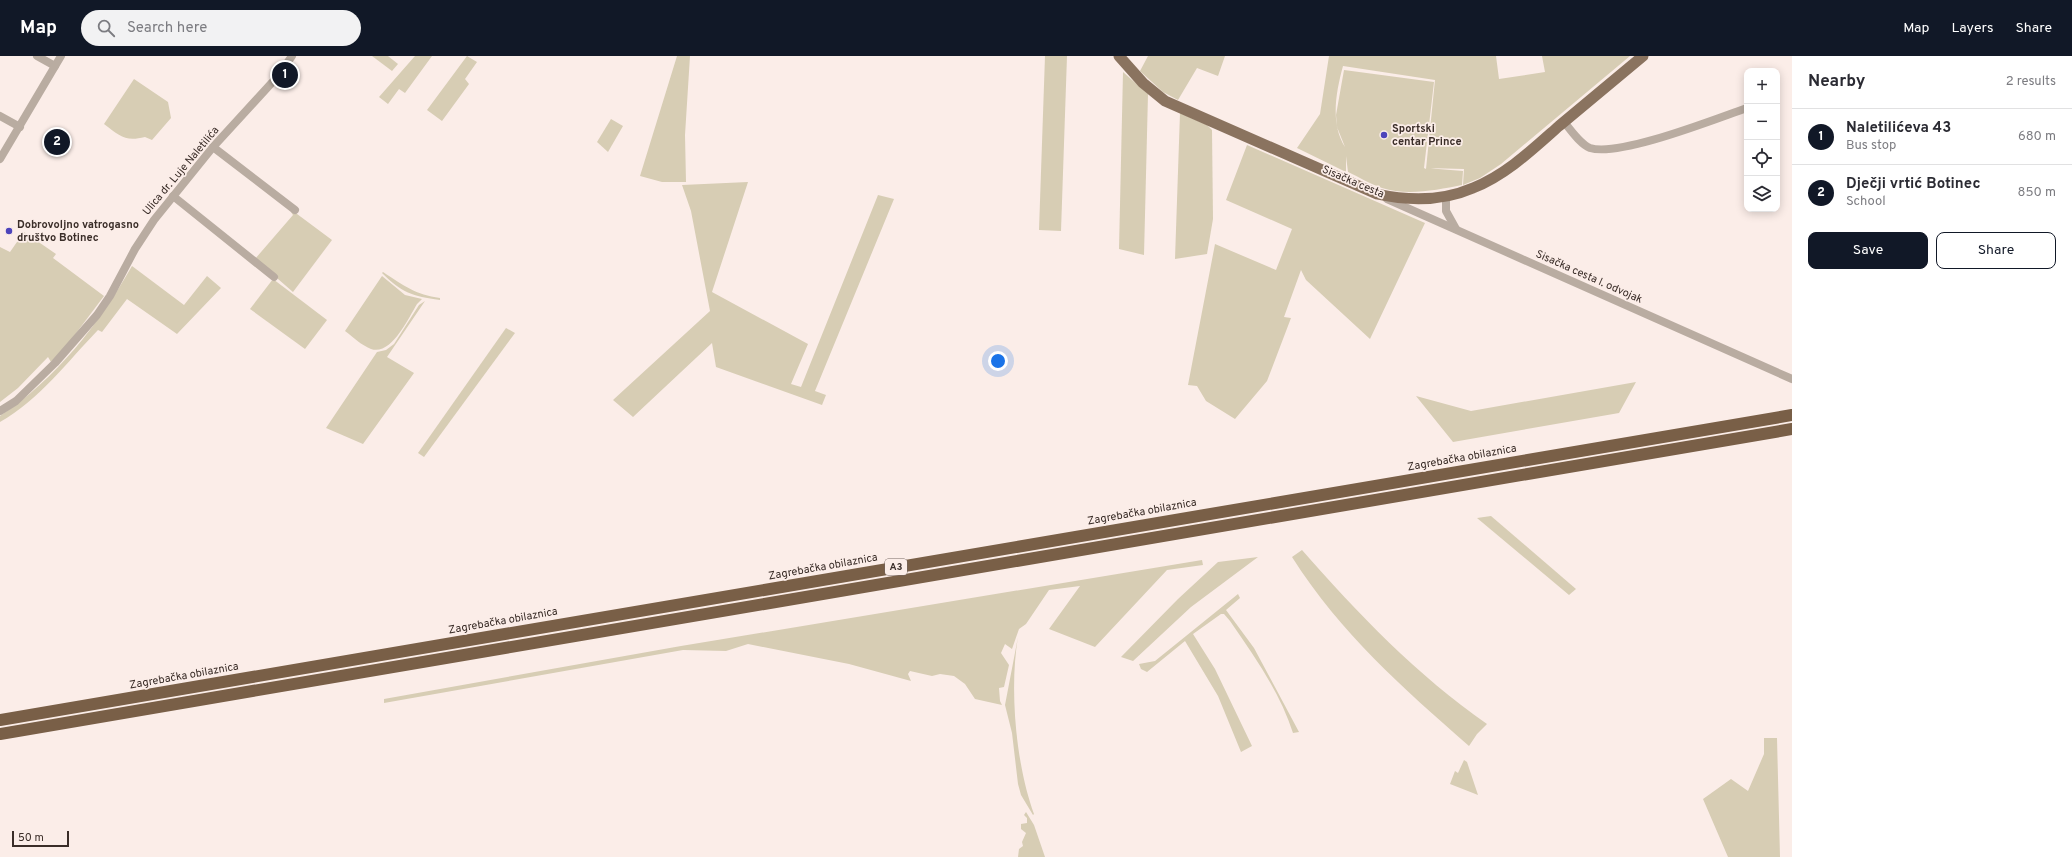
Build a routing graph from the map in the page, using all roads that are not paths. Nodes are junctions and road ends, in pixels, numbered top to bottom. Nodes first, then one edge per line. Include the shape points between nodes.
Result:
1 (37, 56) edge
2 (61, 56) edge
3 (292, 56) edge
4 (1119, 56) edge
5 (1643, 56) edge
6 (55, 66) junction
7 (1744, 109) edge
8 (0, 116) edge
9 (1564, 122) junction
10 (20, 127) junction
11 (213, 147) junction
12 (0, 159) edge
13 (1378, 194) junction
14 (173, 196) junction
15 (1446, 196) junction
16 (295, 210) dead end
17 (1456, 230) junction
18 (274, 277) dead end
19 (1792, 379) edge
20 (0, 411) edge
21 (1792, 415) edge
22 (1792, 429) edge
23 (0, 720) edge
24 (0, 734) edge

1 - 6 street
2 - 6 street
3 - 11 street, Ulica dr. Luje Naletilića via 270,86
4 - 13 main road, Sisačka cesta via 1143,83 1166,101
5 - 9 main road, Sisačka cesta
6 - 10 street
7 - 9 street via 1653,141 1612,148 1589,147
8 - 10 street
9 - 15 main road, Sisačka cesta via 1522,158 1495,176 1474,188
10 - 12 street
11 - 14 street, Ulica dr. Luje Naletilića
11 - 16 street
13 - 15 main road, Sisačka cesta via 1414,199
13 - 17 street, Sisačka cesta I. odvojak
14 - 18 street
14 - 20 street, Ulica dr. Luje Naletilića via 144,235 97,315 50,368 16,401
15 - 17 street via 1446,211
17 - 19 street, Sisačka cesta I. odvojak
21 - 23 highway, Zagrebačka obilaznica / A3
22 - 24 highway, A3

